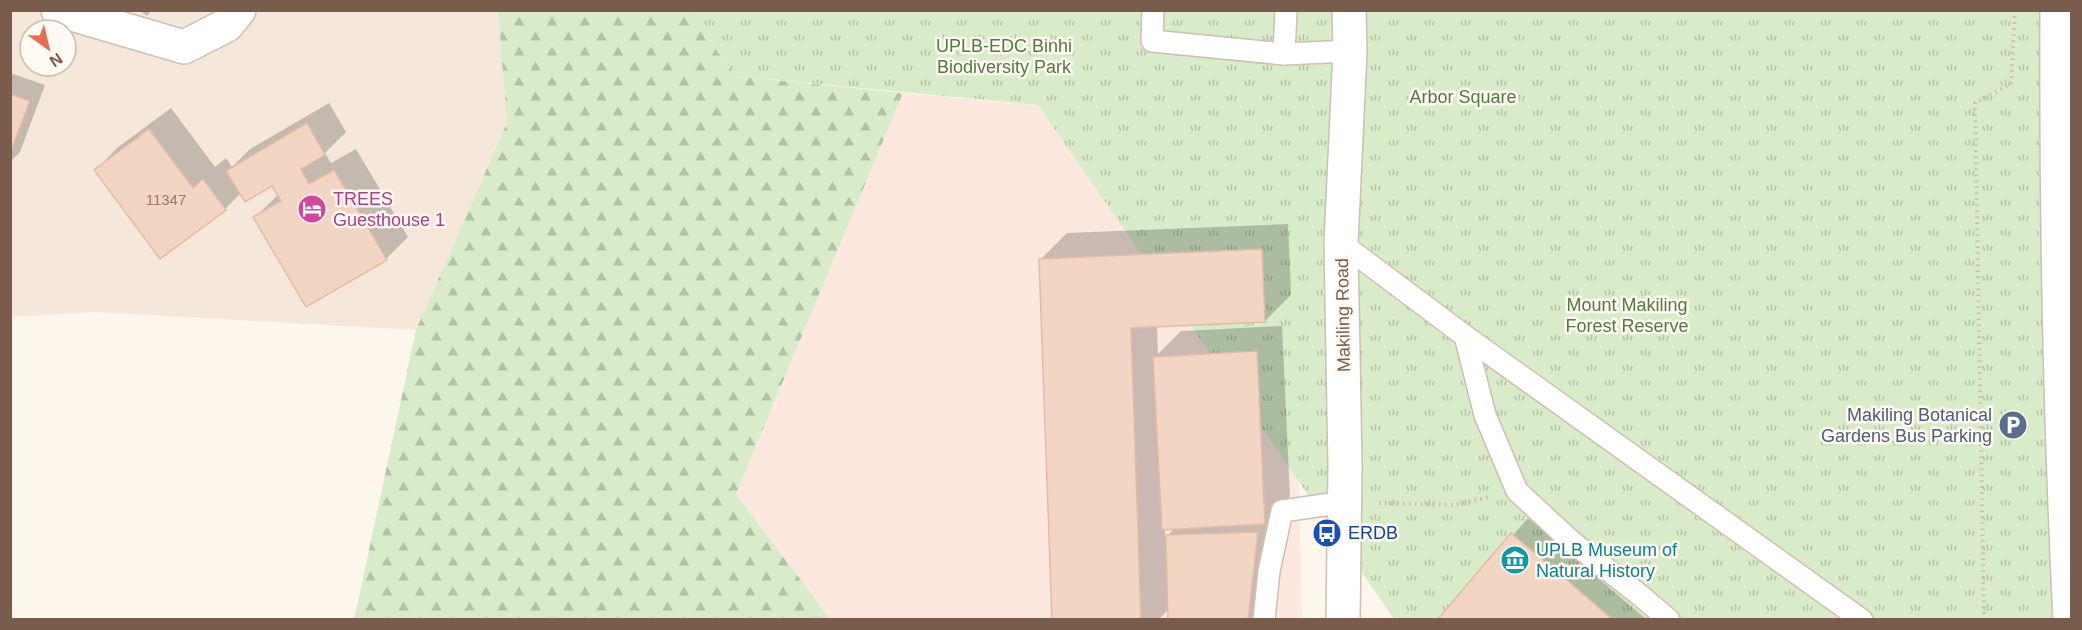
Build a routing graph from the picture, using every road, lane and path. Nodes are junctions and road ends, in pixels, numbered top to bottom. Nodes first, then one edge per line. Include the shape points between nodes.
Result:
1 (58, 10) edge
2 (239, 10) edge
3 (1153, 10) edge
4 (1286, 10) edge
5 (1349, 10) edge
6 (2015, 10) edge
7 (2057, 10) edge
8 (1350, 51) junction
9 (1284, 54) junction
10 (2064, 150) edge
11 (1341, 243) junction
12 (1465, 336) junction
13 (1517, 491) junction
14 (1359, 503) junction
15 (1264, 620) edge
16 (1343, 620) edge
17 (1669, 620) edge
18 (1862, 620) edge
19 (1984, 620) edge
20 (2070, 620) edge

1 - 2 street via 184,46 227,25
3 - 9 lane via 1152,41
4 - 9 lane
5 - 8 street, Makiling Road
6 - 19 path via 2011,84 1975,103
7 - 10 street
8 - 9 lane
8 - 11 street, Makiling Road
10 - 20 street via 2064,489
11 - 12 lane
11 - 14 street, Makiling Road
12 - 13 lane via 1485,415
12 - 18 lane
13 - 14 path via 1453,505
13 - 17 lane via 1571,541
14 - 15 lane via 1282,511 1269,571
14 - 16 street, Makiling Road

